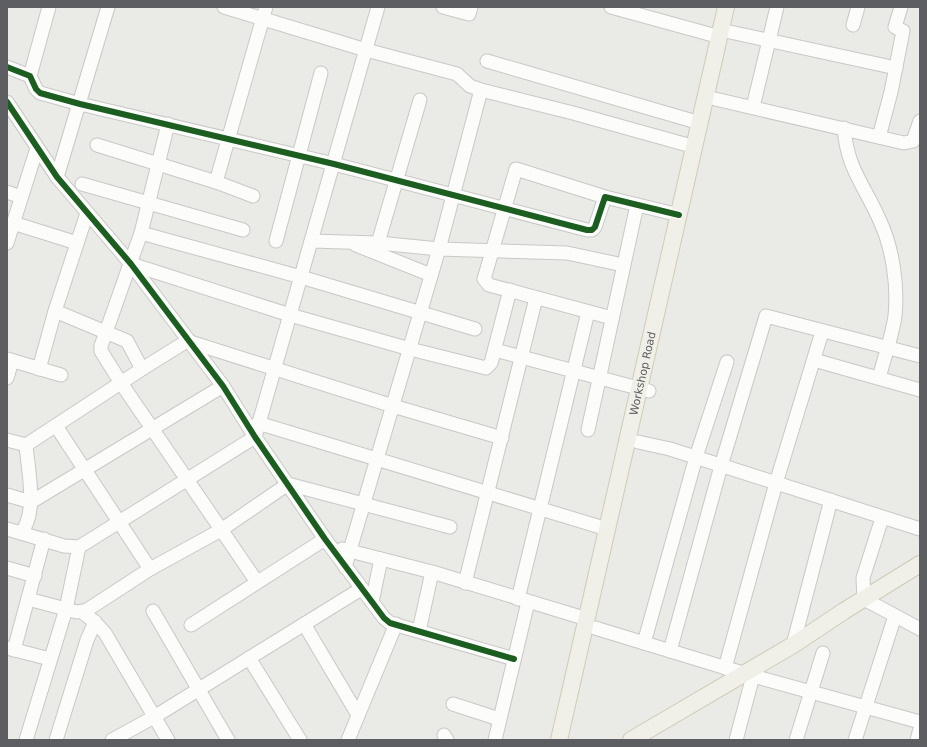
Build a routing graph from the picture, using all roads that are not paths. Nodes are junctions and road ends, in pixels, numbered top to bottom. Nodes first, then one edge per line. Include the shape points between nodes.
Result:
1 (49, 7) edge
2 (108, 7) edge
3 (224, 7) edge
4 (378, 7) edge
5 (443, 7) edge
6 (471, 7) edge
7 (611, 7) edge
8 (726, 7) edge
9 (736, 7) edge
10 (777, 7) edge
11 (858, 7) edge
12 (901, 7) edge
13 (265, 13) edge
14 (853, 25) dead end
15 (725, 35) junction
16 (769, 40) junction
17 (366, 50) junction
18 (487, 61) dead end
19 (7, 67) edge
20 (896, 68) junction
21 (321, 73) dead end
22 (30, 76) junction
23 (481, 90) junction
24 (715, 99) junction
25 (420, 100) dead end
26 (7, 102) edge
27 (80, 104) junction
28 (753, 107) junction
29 (920, 121) edge
30 (700, 123) junction
31 (168, 124) junction
32 (844, 128) junction
33 (879, 137) junction
34 (229, 139) junction
35 (97, 146) dead end
36 (695, 147) junction
37 (37, 148) junction
38 (298, 156) junction
39 (158, 163) junction
40 (334, 164) junction
41 (57, 177) junction
42 (396, 181) junction
43 (216, 182) junction
44 (82, 184) dead end
45 (7, 192) edge
46 (253, 196) dead end
47 (452, 196) junction
48 (21, 197) junction
49 (605, 197) junction
50 (149, 203) junction
51 (638, 205) junction
52 (504, 208) junction
53 (87, 213) junction
54 (679, 215) junction
55 (13, 223) junction
56 (243, 230) dead end
57 (141, 233) junction
58 (7, 241) edge
59 (276, 241) dead end
60 (311, 241) junction
61 (77, 243) junction
62 (350, 243) junction
63 (378, 243) junction
64 (439, 248) junction
65 (493, 250) junction
66 (131, 264) junction
67 (624, 265) junction
68 (431, 275) junction
69 (301, 277) junction
70 (510, 290) junction
71 (536, 298) junction
72 (55, 311) junction
73 (588, 312) junction
74 (420, 313) junction
75 (290, 315) junction
76 (612, 318) junction
77 (475, 329) dead end
78 (106, 331) junction
79 (822, 332) junction
80 (187, 341) junction
81 (886, 347) junction
82 (410, 349) junction
83 (494, 350) junction
84 (522, 356) junction
85 (920, 356) edge
86 (10, 360) edge
87 (814, 360) junction
88 (727, 362) dead end
89 (142, 368) junction
90 (39, 369) junction
91 (275, 369) junction
92 (573, 370) junction
93 (61, 375) dead end
94 (7, 378) edge
95 (600, 378) junction
96 (879, 378) junction
97 (121, 383) junction
98 (223, 386) junction
99 (644, 390) junction
100 (920, 390) edge
101 (393, 406) junction
102 (258, 423) junction
103 (56, 426) junction
104 (153, 430) junction
105 (588, 430) dead end
106 (255, 436) junction
107 (502, 438) junction
108 (7, 440) edge
109 (638, 442) junction
110 (26, 445) junction
111 (696, 457) junction
112 (377, 460) junction
113 (721, 466) junction
114 (84, 471) junction
115 (186, 480) junction
116 (776, 483) junction
117 (288, 484) junction
118 (488, 491) junction
119 (7, 495) edge
120 (831, 500) junction
121 (31, 502) junction
122 (363, 503) junction
123 (538, 509) junction
124 (882, 518) junction
125 (118, 521) junction
126 (450, 527) dead end
127 (7, 529) edge
128 (607, 529) junction
129 (920, 529) edge
130 (221, 530) junction
131 (21, 533) junction
132 (44, 539) junction
133 (327, 542) junction
134 (79, 547) junction
135 (350, 551) junction
136 (381, 559) junction
137 (920, 564) edge
138 (345, 567) junction
139 (7, 568) edge
140 (150, 569) junction
141 (432, 572) junction
142 (35, 576) junction
143 (257, 582) junction
144 (465, 583) junction
145 (361, 589) junction
146 (28, 599) junction
147 (864, 599) junction
148 (523, 600) junction
149 (372, 602) junction
150 (66, 609) junction
151 (153, 611) dead end
152 (82, 612) junction
153 (896, 616) junction
154 (95, 622) junction
155 (591, 623) junction
156 (304, 624) junction
157 (396, 624) junction
158 (191, 625) dead end
159 (920, 629) edge
160 (419, 631) junction
161 (644, 643) junction
162 (793, 645) junction
163 (10, 649) edge
164 (670, 651) junction
165 (824, 653) dead end
166 (249, 658) junction
167 (50, 659) junction
168 (514, 659) junction
169 (725, 668) junction
170 (749, 675) junction
171 (198, 690) junction
172 (811, 693) junction
173 (454, 704) dead end
174 (865, 707) junction
175 (358, 715) junction
176 (154, 717) junction
177 (499, 719) junction
178 (920, 722) edge
179 (920, 729) edge
180 (26, 740) edge
181 (56, 740) edge
182 (112, 740) edge
183 (168, 740) edge
184 (228, 740) edge
185 (300, 740) edge
186 (348, 740) edge
187 (495, 740) edge
188 (559, 740) edge
189 (570, 740) edge
190 (631, 740) edge
191 (736, 740) edge
192 (796, 740) edge
193 (855, 740) edge
194 (917, 740) edge

1 - 22 street
2 - 27 street
3 - 13 street
4 - 17 street
5 - 6 street via 469,14
7 - 15 street
8 - 15 main road, Workshop Road
9 - 15 main road, Workshop Road
10 - 16 street
11 - 14 street
12 - 20 street via 895,27 903,31
13 - 17 street
13 - 34 street
15 - 16 street
15 - 24 main road, Workshop Road
15 - 30 main road, Workshop Road
16 - 20 street
16 - 28 street
17 - 23 street via 457,74 470,86
17 - 40 street
18 - 30 street
19 - 22 street
20 - 33 street
21 - 38 street
22 - 27 street via 40,92
23 - 36 street
23 - 47 street
24 - 28 street
24 - 99 main road, Workshop Road
25 - 42 street
26 - 37 street
27 - 31 street
27 - 41 street
28 - 32 street
29 - 33 street via 913,141 909,143
30 - 36 main road, Workshop Road
31 - 34 street
31 - 39 street
32 - 33 street
32 - 81 street via 848,157 881,222 891,255 895,303 893,328
34 - 38 street
34 - 43 street
35 - 39 street
36 - 54 main road, Workshop Road
37 - 41 street
37 - 48 street
38 - 40 street
38 - 59 street
39 - 43 street
39 - 50 street
40 - 42 street
40 - 60 street
41 - 53 street
42 - 47 street
42 - 63 street
43 - 46 street
44 - 50 street
45 - 48 street
47 - 52 street
47 - 64 street
48 - 55 street
49 - 51 street
49 - 52 street via 597,224 592,230
49 - 52 street via 516,169
50 - 56 street
50 - 57 street
51 - 54 street
51 - 67 street
52 - 65 street
53 - 61 street
53 - 66 street
54 - 99 main road, Workshop Road
55 - 58 street
55 - 61 street
57 - 66 street
57 - 69 street
60 - 62 street
60 - 69 street
61 - 72 street
62 - 63 street
62 - 68 street
63 - 64 street
64 - 65 street
64 - 68 street
65 - 67 street via 567,253
65 - 70 street via 485,283
66 - 75 street
66 - 78 street
66 - 80 street
67 - 76 street
68 - 74 street
69 - 74 street
69 - 75 street
70 - 71 street
70 - 83 street
71 - 73 street
71 - 84 street
72 - 78 street
72 - 90 street
73 - 76 street
73 - 92 street
74 - 77 street
74 - 82 street
75 - 82 street
75 - 91 street
76 - 95 street
78 - 89 street via 127,341
78 - 97 street via 101,351
79 - 81 street
79 - 87 street
79 - 113 street via 766,316
80 - 89 street
80 - 91 street
80 - 98 street
81 - 85 street
81 - 96 street
82 - 83 street via 486,368 491,363
82 - 101 street
83 - 84 street
84 - 92 street
84 - 107 street
86 - 90 street
86 - 94 street
87 - 96 street
87 - 116 street
88 - 111 street
89 - 97 street
90 - 93 street
91 - 101 street
91 - 102 street
92 - 95 street
92 - 123 street
95 - 99 street
95 - 105 street
96 - 100 street
97 - 103 street
97 - 104 street
98 - 104 street
98 - 106 street
99 - 109 main road, Workshop Road
99 - 128 main road, Workshop Road
101 - 107 street
101 - 112 street
102 - 106 street
102 - 112 street
103 - 110 street
103 - 114 street
104 - 114 street
104 - 115 street
106 - 115 street
106 - 117 street
107 - 118 street
108 - 110 street
109 - 111 street
109 - 155 main road, Workshop Road
110 - 121 street
111 - 113 street
111 - 161 street
112 - 118 street
112 - 122 street
113 - 116 street
113 - 164 street
114 - 121 street
114 - 125 street
115 - 125 street
115 - 130 street
116 - 120 street
116 - 169 street
117 - 122 street
117 - 130 street
117 - 133 street
118 - 123 street
118 - 144 street
119 - 121 street
120 - 124 street
120 - 162 street
121 - 131 street via 27,526
122 - 126 street
122 - 135 street
123 - 128 street
123 - 148 street
124 - 129 street
124 - 147 street via 864,578
125 - 134 street
125 - 140 street
127 - 131 street
128 - 155 main road, Workshop Road
130 - 140 street
130 - 143 street
131 - 132 street
132 - 134 street via 73,548
132 - 142 street
133 - 135 street
133 - 138 street
133 - 143 street
134 - 150 street
135 - 136 street
135 - 138 street
136 - 141 street
136 - 149 street
137 - 147 main road
138 - 145 street
139 - 142 street
140 - 152 street
141 - 144 street
141 - 160 street
142 - 146 street
143 - 158 street
144 - 148 street
145 - 149 street
145 - 156 street
146 - 150 street
146 - 163 street
147 - 153 street
147 - 162 main road
148 - 155 street
148 - 168 street
149 - 157 street via 384,618
150 - 152 street
150 - 167 street
151 - 171 street
152 - 154 street
153 - 159 street
153 - 174 street
154 - 176 street via 105,633
154 - 181 street
155 - 161 street
155 - 188 main road, Workshop Road
155 - 189 main road, Workshop Road
156 - 166 street
156 - 175 street
157 - 160 street
157 - 175 street
160 - 168 street
161 - 164 street
162 - 170 main road
163 - 167 street
164 - 169 street
165 - 172 street
166 - 171 street
166 - 185 street
167 - 180 street
168 - 177 street
169 - 170 street
170 - 172 street
170 - 190 main road
170 - 191 street
171 - 176 street
171 - 184 street
172 - 174 street
172 - 192 street
173 - 177 street
174 - 178 street
174 - 193 street
175 - 186 street
176 - 182 street
176 - 183 street
177 - 187 street
179 - 194 street

